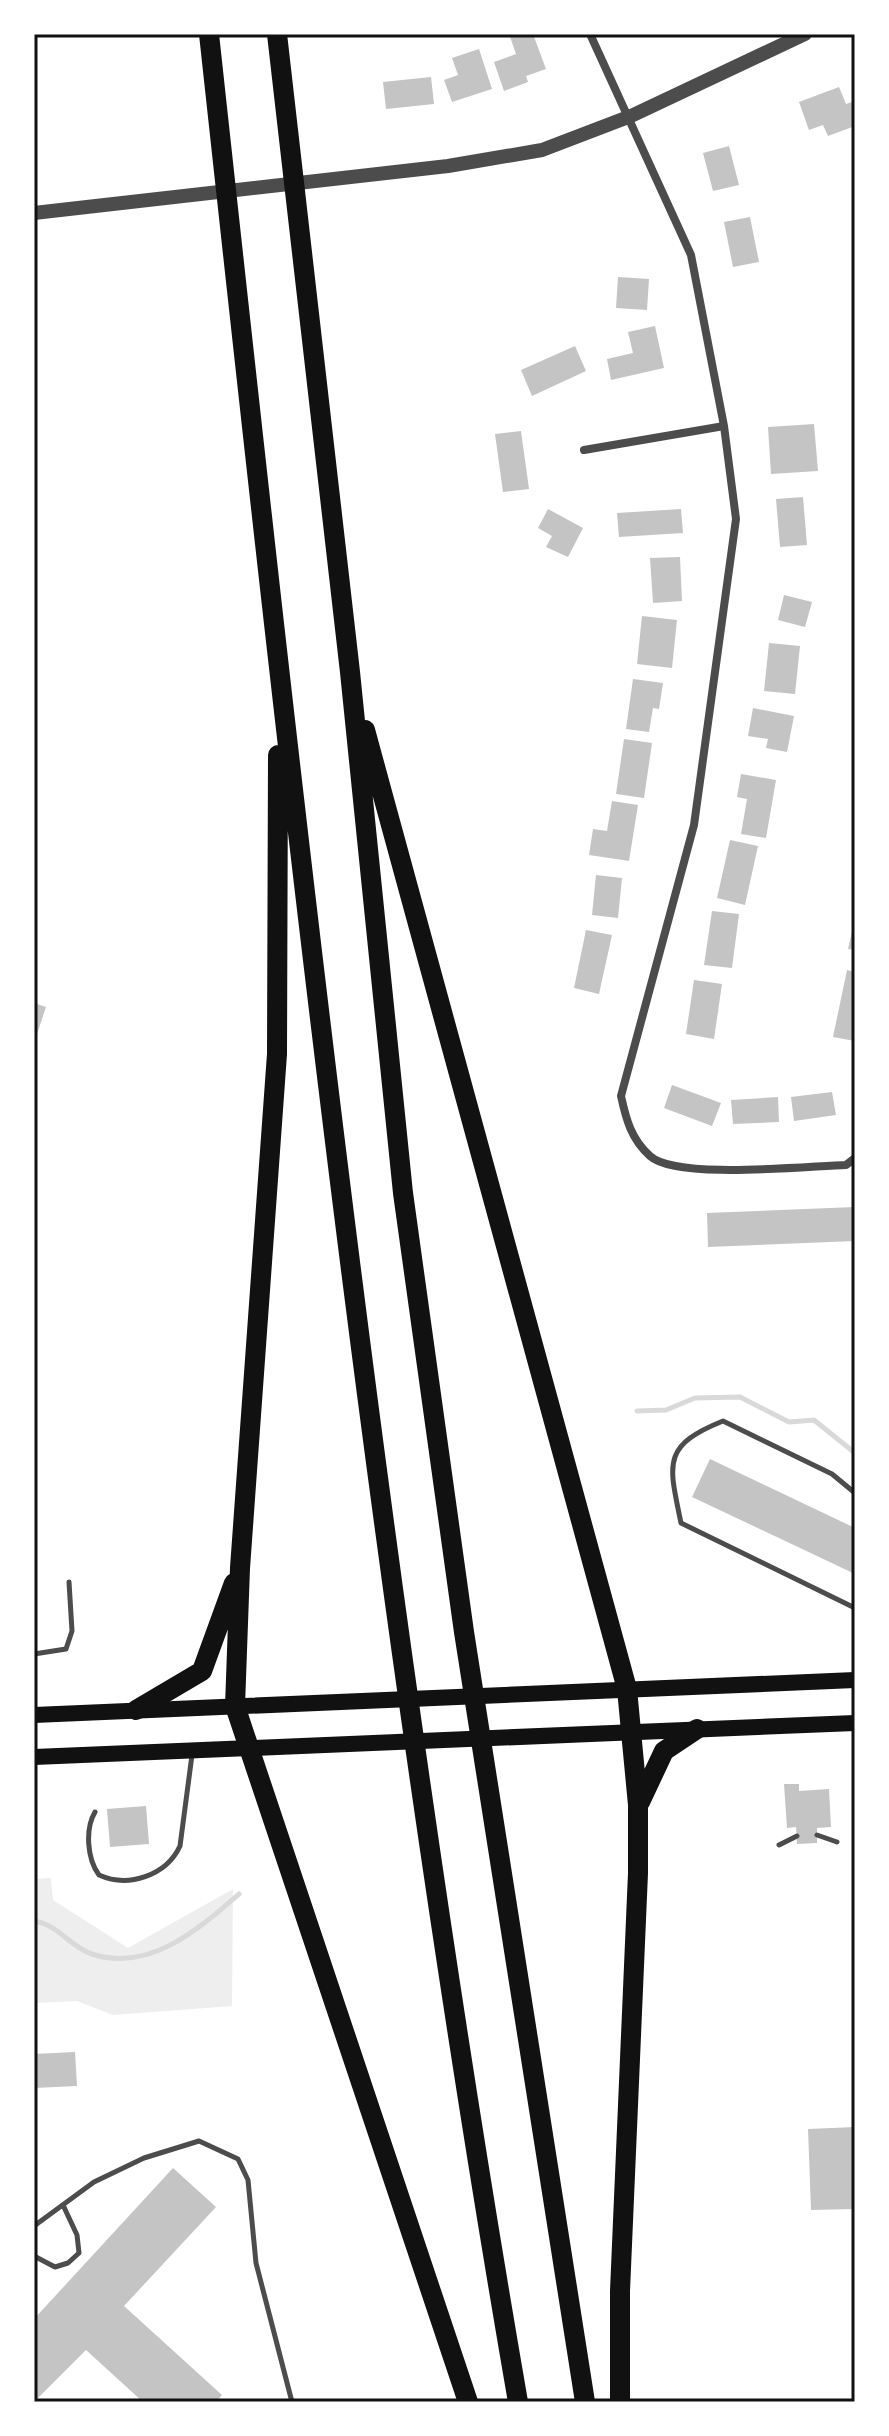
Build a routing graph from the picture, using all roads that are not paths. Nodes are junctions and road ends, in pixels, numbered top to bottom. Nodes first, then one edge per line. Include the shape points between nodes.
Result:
1 (209, 34) edge
2 (277, 34) edge
3 (590, 34) edge
4 (805, 34) edge
5 (631, 116) junction
6 (34, 213) edge
7 (724, 426) junction
8 (584, 450) dead end
9 (350, 672) junction
10 (281, 703) junction
11 (855, 1158) edge
12 (855, 1493) edge
13 (240, 1568) junction
14 (69, 1582) dead end
15 (855, 1608) edge
16 (34, 1654) edge
17 (855, 1680) edge
18 (627, 1689) junction
19 (235, 1706) junction
20 (136, 1710) junction
21 (34, 1715) edge
22 (855, 1723) edge
23 (697, 1729) junction
24 (633, 1732) junction
25 (193, 1750) junction
26 (249, 1750) junction
27 (34, 1757) edge
28 (638, 1805) junction
29 (95, 1812) dead end
30 (817, 1835) dead end
31 (797, 1836) dead end
32 (837, 1842) dead end
33 (779, 1845) dead end
34 (63, 2205) junction
35 (34, 2226) edge
36 (34, 2256) edge
37 (292, 2402) edge
38 (468, 2402) edge
39 (518, 2402) edge
40 (585, 2402) edge
41 (620, 2402) edge

1 - 10 highway
2 - 9 highway
3 - 5 street
4 - 5 street
5 - 6 street via 542,150
5 - 7 street via 691,255
7 - 8 street
7 - 11 street via 736,519 697,810 621,1096 627,1128 651,1159 702,1171 846,1165
9 - 18 highway
9 - 40 highway via 403,1193 464,1632
10 - 13 highway via 276,769 277,1054
10 - 39 highway via 340,1191 421,1785
12 - 15 lane via 832,1474 723,1421 691,1434 677,1448 672,1477 681,1523
13 - 19 highway
13 - 20 highway via 202,1671
14 - 16 lane via 72,1631 66,1649
17 - 18 main road
18 - 19 main road
18 - 24 highway
19 - 20 main road
19 - 26 highway
20 - 21 main road
22 - 23 main road
23 - 24 main road
23 - 28 highway via 664,1751
24 - 26 main road
24 - 28 highway
25 - 26 main road
25 - 27 main road
25 - 29 lane via 180,1846 161,1869 127,1881 99,1875 92,1866 89,1828
26 - 38 highway
28 - 41 highway
30 - 32 lane
31 - 33 lane
34 - 35 lane
34 - 36 lane via 79,2253 55,2267
34 - 37 lane via 94,2182 144,2158 199,2141 238,2159 248,2180 256,2263

